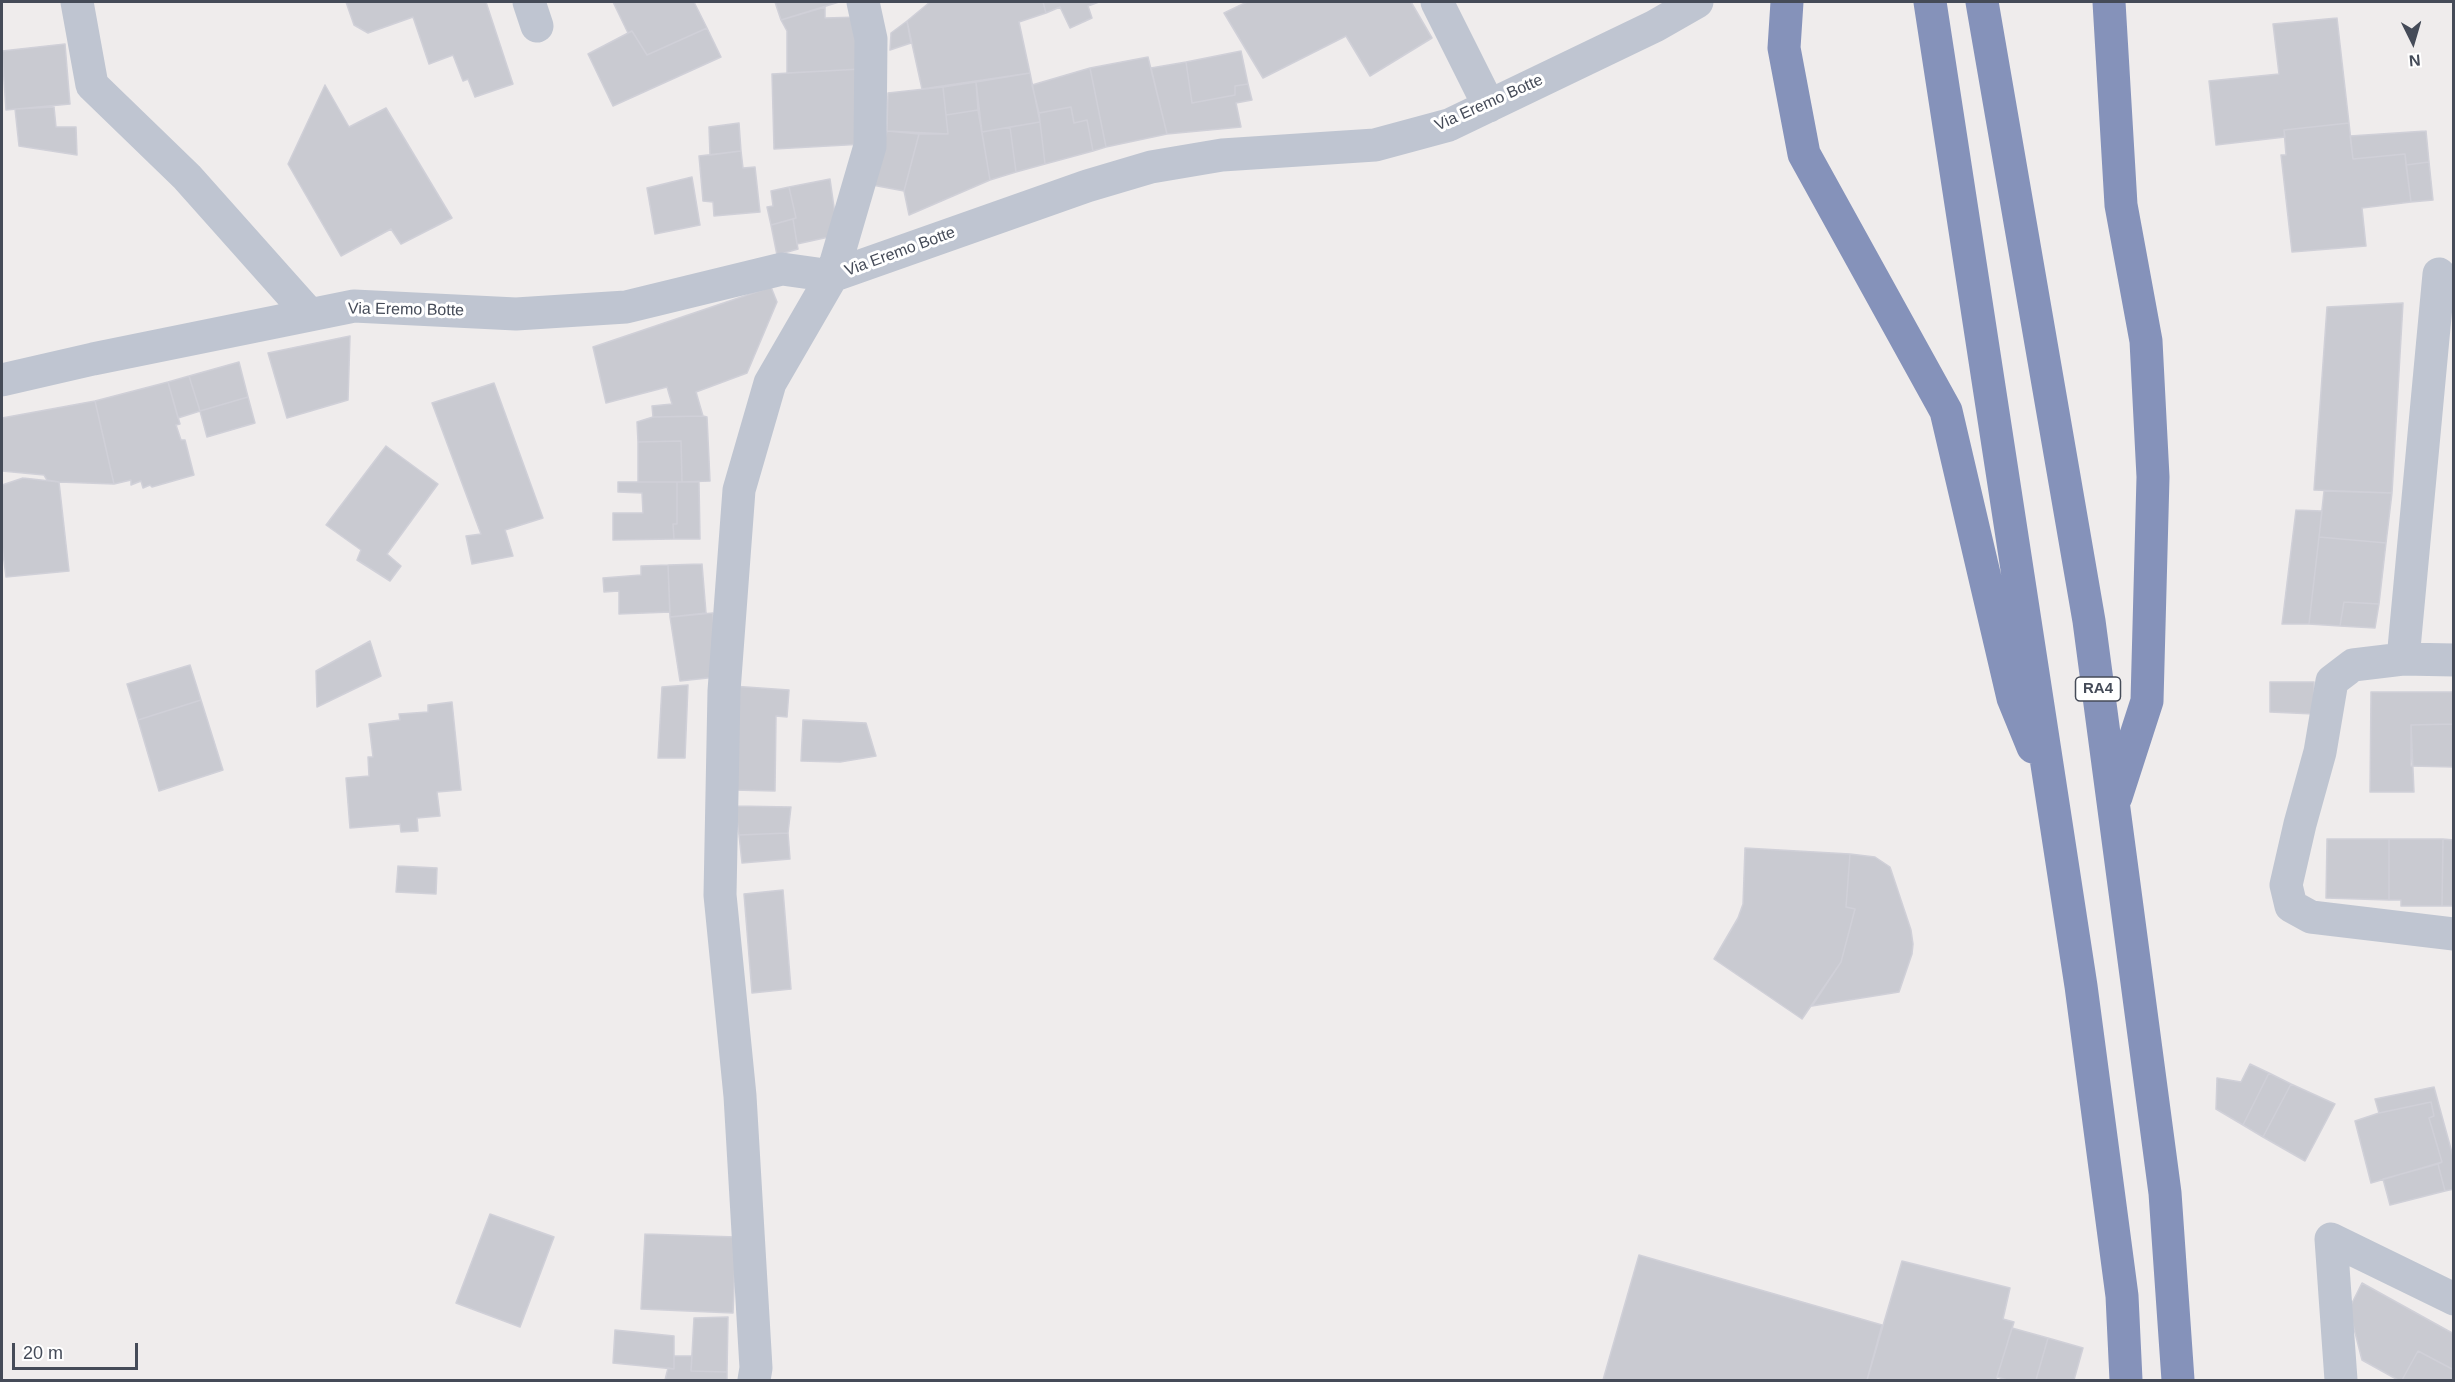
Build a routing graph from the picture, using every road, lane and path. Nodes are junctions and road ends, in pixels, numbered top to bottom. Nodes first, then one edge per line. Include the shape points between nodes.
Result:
1 (77, 2) edge
2 (863, 2) edge
3 (1437, 2) edge
4 (1697, 2) edge
5 (1787, 2) edge
6 (1930, 2) edge
7 (1982, 2) edge
8 (2109, 2) edge
9 (1489, 106) junction
10 (2439, 274) dead end
11 (832, 276) junction
12 (310, 315) junction
13 (2, 380) edge
14 (2403, 659) junction
15 (2454, 660) edge
16 (2053, 795) junction
17 (2114, 804) junction
18 (2454, 934) edge
19 (2454, 1299) edge
20 (754, 1380) edge
21 (2126, 1380) edge
22 (2178, 1380) edge
23 (2341, 1380) edge

1 - 12 street via 92,85 187,177
2 - 11 street via 871,39 870,146
3 - 9 street
4 - 9 street, Via Eremo Botte
5 - 16 highway via 1784,48 1804,154 1946,411 2013,698
6 - 16 highway
7 - 17 highway, RA4 via 2089,621
8 - 17 highway via 2121,205 2146,341 2153,477 2147,701
9 - 11 street, Via Eremo Botte via 1449,125 1375,145 1222,155 1151,167
10 - 14 street
11 - 12 street, Via Eremo Botte via 782,269 626,307 516,314 354,306
11 - 20 street via 770,382 739,490 724,691 720,895 740,1096
12 - 13 street, Via Eremo Botte
14 - 15 street
14 - 18 street via 2353,665 2332,681 2320,752 2286,885 2291,906 2311,917
16 - 21 highway via 2122,1296
17 - 22 highway, RA4 via 2165,1193
19 - 23 street via 2331,1239

